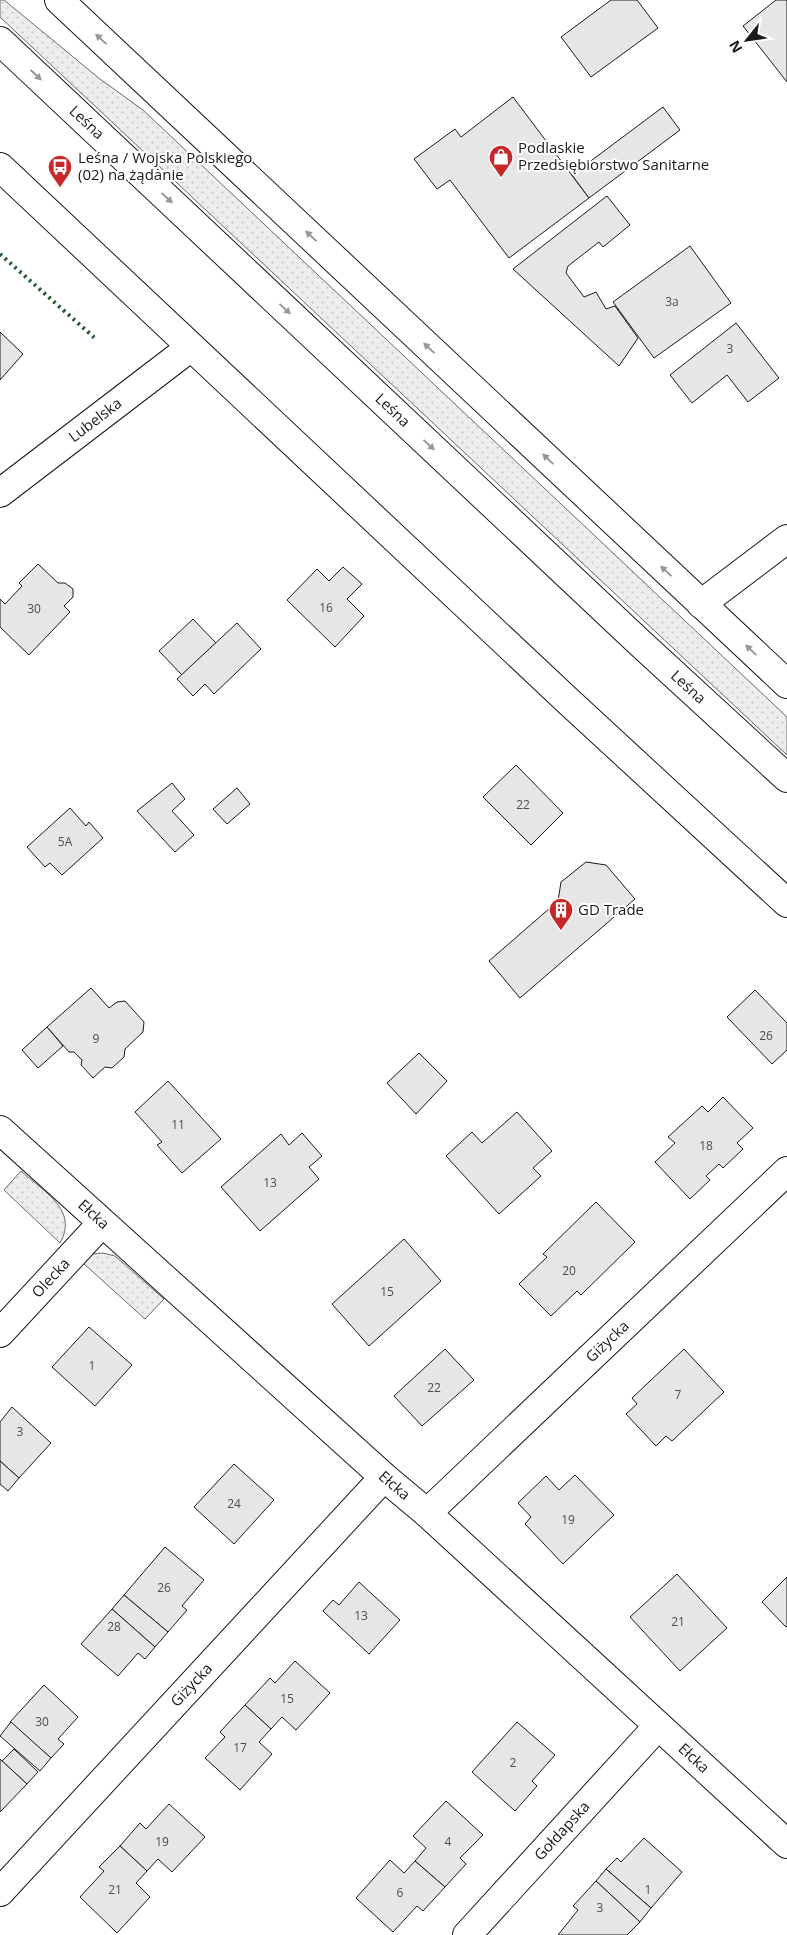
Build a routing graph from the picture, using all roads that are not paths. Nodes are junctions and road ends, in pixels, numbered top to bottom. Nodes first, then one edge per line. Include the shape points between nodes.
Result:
1 (59, 0) edge
2 (0, 41) edge
3 (0, 168) edge
4 (191, 347) junction
5 (0, 493) edge
6 (787, 538) edge
7 (701, 604) junction
8 (787, 684) edge
9 (787, 778) edge
10 (787, 903) edge
11 (0, 1130) edge
12 (787, 1171) edge
13 (102, 1223) junction
14 (0, 1333) edge
15 (384, 1477) junction
16 (428, 1514) junction
17 (658, 1726) junction
18 (787, 1844) edge
19 (0, 1892) edge
20 (466, 1935) edge

7 -> 1 street
2 -> 9 street, Leśna via 640,644
3 - 4 street
4 - 5 street, Lubelska
4 - 10 street
6 - 7 street
8 -> 7 street
11 - 13 street, Ełcka
12 - 16 street, Giżycka
13 - 14 street, Olecka
13 - 15 street, Ełcka
15 - 16 street, Ełcka
15 - 19 street, Giżycka
16 - 17 street, Ełcka
17 - 18 street, Ełcka
17 - 20 street, Gołdapska

